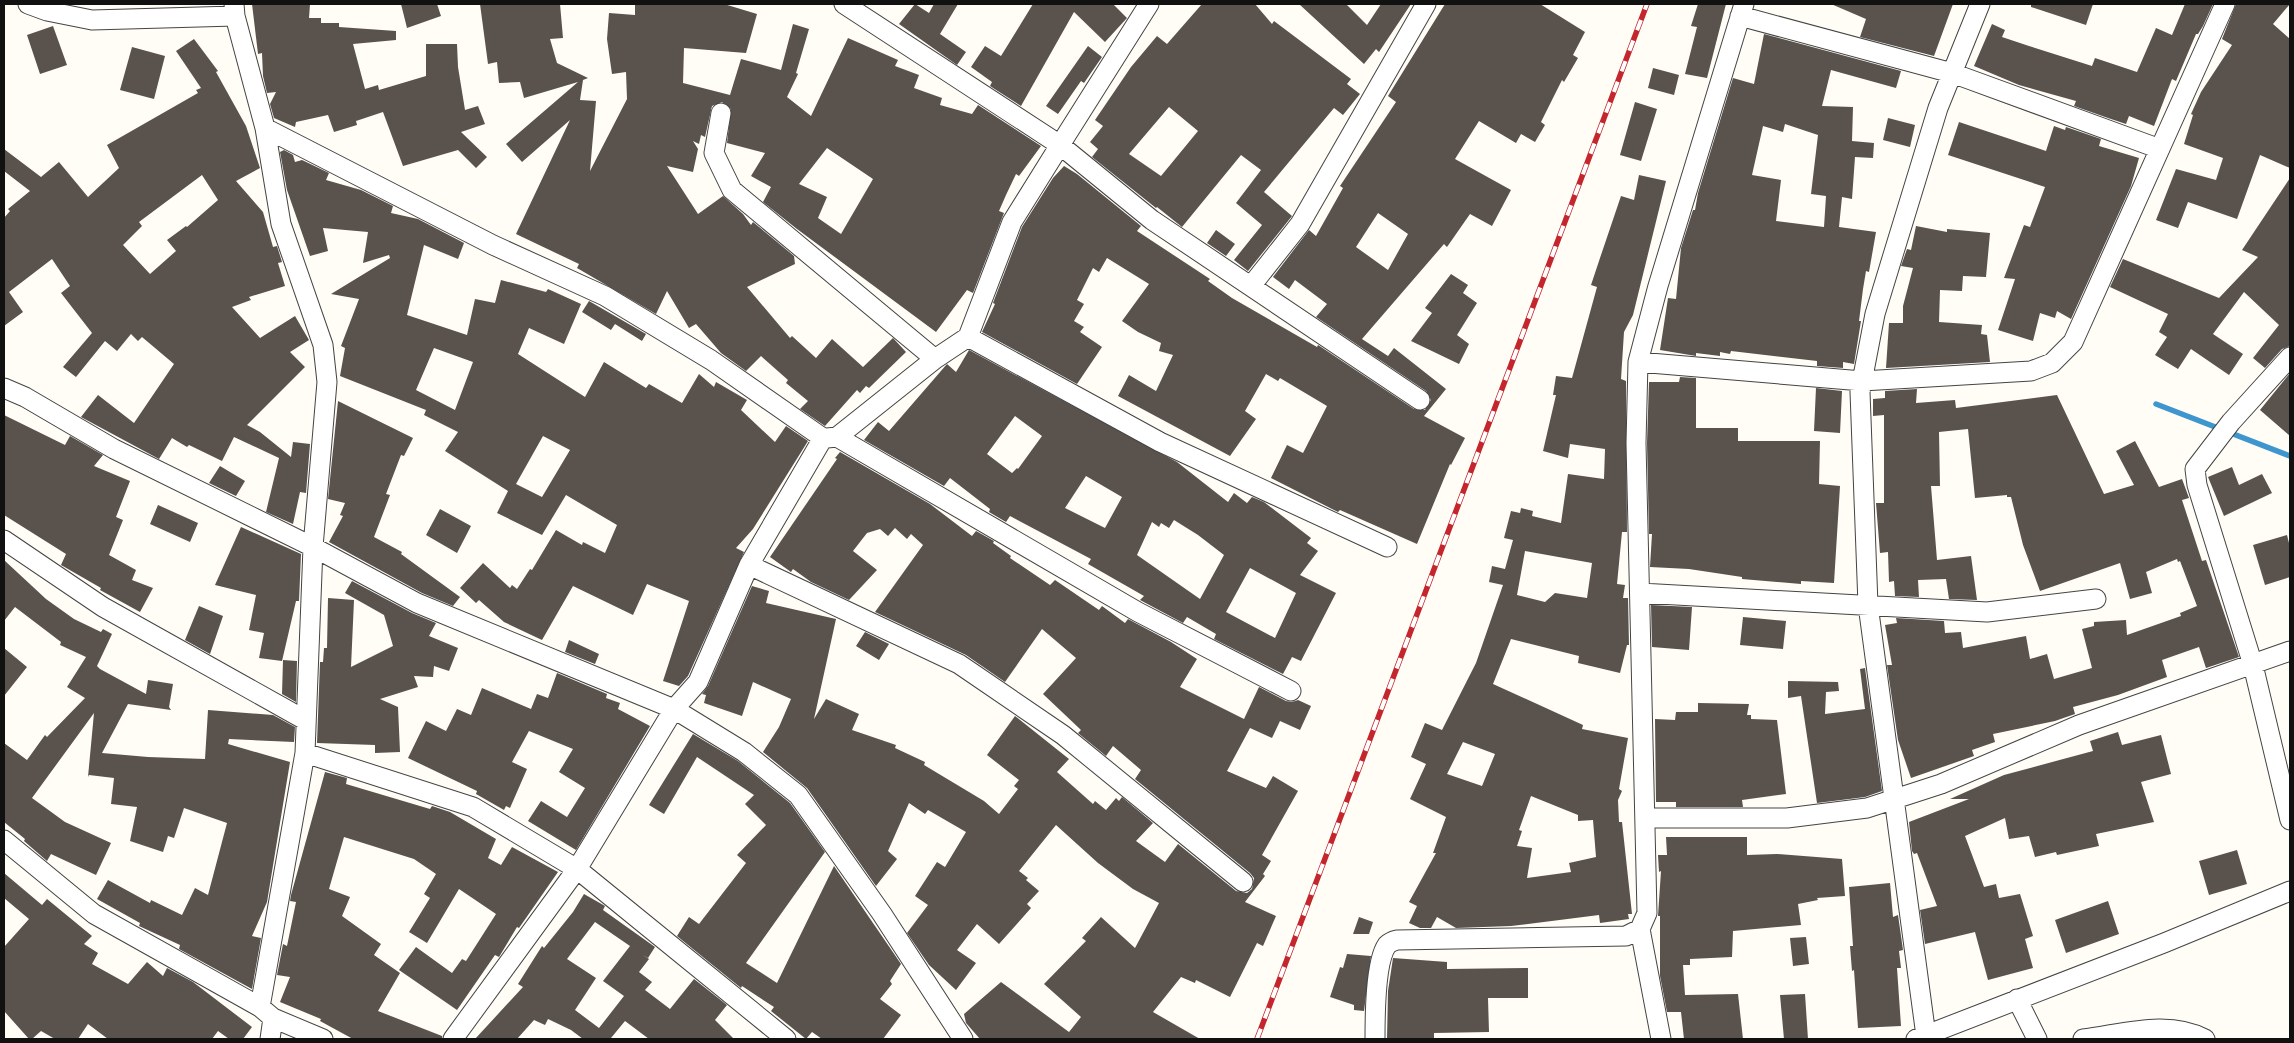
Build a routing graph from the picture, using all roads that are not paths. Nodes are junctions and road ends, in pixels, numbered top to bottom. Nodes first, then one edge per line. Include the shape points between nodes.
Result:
1 (28, 4) edge
2 (844, 4) edge
3 (1149, 4) edge
4 (1426, 4) edge
5 (1980, 4) edge
6 (2225, 4) edge
7 (234, 10) edge
8 (1742, 10) edge
9 (1952, 73) junction
10 (721, 113) dead end
11 (266, 128) junction
12 (1060, 145) junction
13 (2160, 149) junction
14 (1251, 286) junction
15 (968, 337) junction
16 (2290, 357) edge
17 (935, 359) junction
18 (1638, 362) junction
19 (1862, 381) junction
20 (4, 388) edge
21 (1420, 400) dead end
22 (830, 438) junction
23 (4, 540) edge
24 (313, 547) junction
25 (1387, 547) dead end
26 (750, 565) junction
27 (1640, 593) junction
28 (2096, 599) dead end
29 (1868, 605) junction
30 (2290, 651) edge
31 (2254, 665) junction
32 (1291, 691) dead end
33 (674, 709) junction
34 (305, 720) junction
35 (305, 753) junction
36 (1893, 799) junction
37 (1646, 818) junction
38 (2290, 820) edge
39 (4, 840) edge
40 (577, 869) junction
41 (1243, 882) dead end
42 (2290, 891) edge
43 (1640, 929) junction
44 (2017, 999) junction
45 (267, 1012) junction
46 (1921, 1037) edge
47 (270, 1039) edge
48 (323, 1039) edge
49 (453, 1039) edge
50 (786, 1039) edge
51 (963, 1039) edge
52 (1375, 1039) edge
53 (1661, 1039) edge
54 (2036, 1039) edge
55 (2083, 1039) edge
56 (2205, 1039) edge

1 - 7 street via 92,20
2 - 12 street
3 - 12 street
4 - 14 street via 1300,224
5 - 9 street
6 - 13 street
7 - 11 street
8 - 9 street
8 - 18 street
9 - 13 street
9 - 19 street via 1938,108 1875,314
10 - 17 street via 714,153 732,190
11 - 22 street via 493,245 605,296
11 - 24 street via 281,224 323,345 327,382
12 - 14 street via 1152,220
12 - 15 street via 1012,222
13 - 19 street via 2073,342 2052,363 2030,370
14 - 21 street
15 - 17 street
15 - 25 street via 1160,442
16 - 31 street via 2231,422 2195,469 2197,485
17 - 22 street
18 - 19 street
18 - 27 street via 1636,443
19 - 29 street
20 - 24 street via 114,450
22 - 26 street
22 - 32 street via 1138,612
23 - 34 street via 103,607
24 - 33 street via 418,603
24 - 34 street
26 - 33 street via 698,682
26 - 41 street via 959,664 1064,735
27 - 29 street
27 - 37 street
28 - 29 street via 1987,612
29 - 36 street
30 - 31 street
31 - 36 street via 2079,725 1941,784
31 - 38 street
33 - 40 street
33 - 51 street via 744,752 798,794 882,914
34 - 35 street
35 - 40 street via 473,806
35 - 45 street
36 - 37 street via 1867,808 1787,818
36 - 46 street
37 - 43 street via 1647,913
39 - 45 street via 94,914
40 - 49 street
40 - 50 street
42 - 44 street
43 - 52 street via 1626,936 1397,940 1388,943 1375,999
43 - 53 street
44 - 46 street
44 - 54 street
45 - 47 street
45 - 48 street
55 - 56 street via 2163,1027

